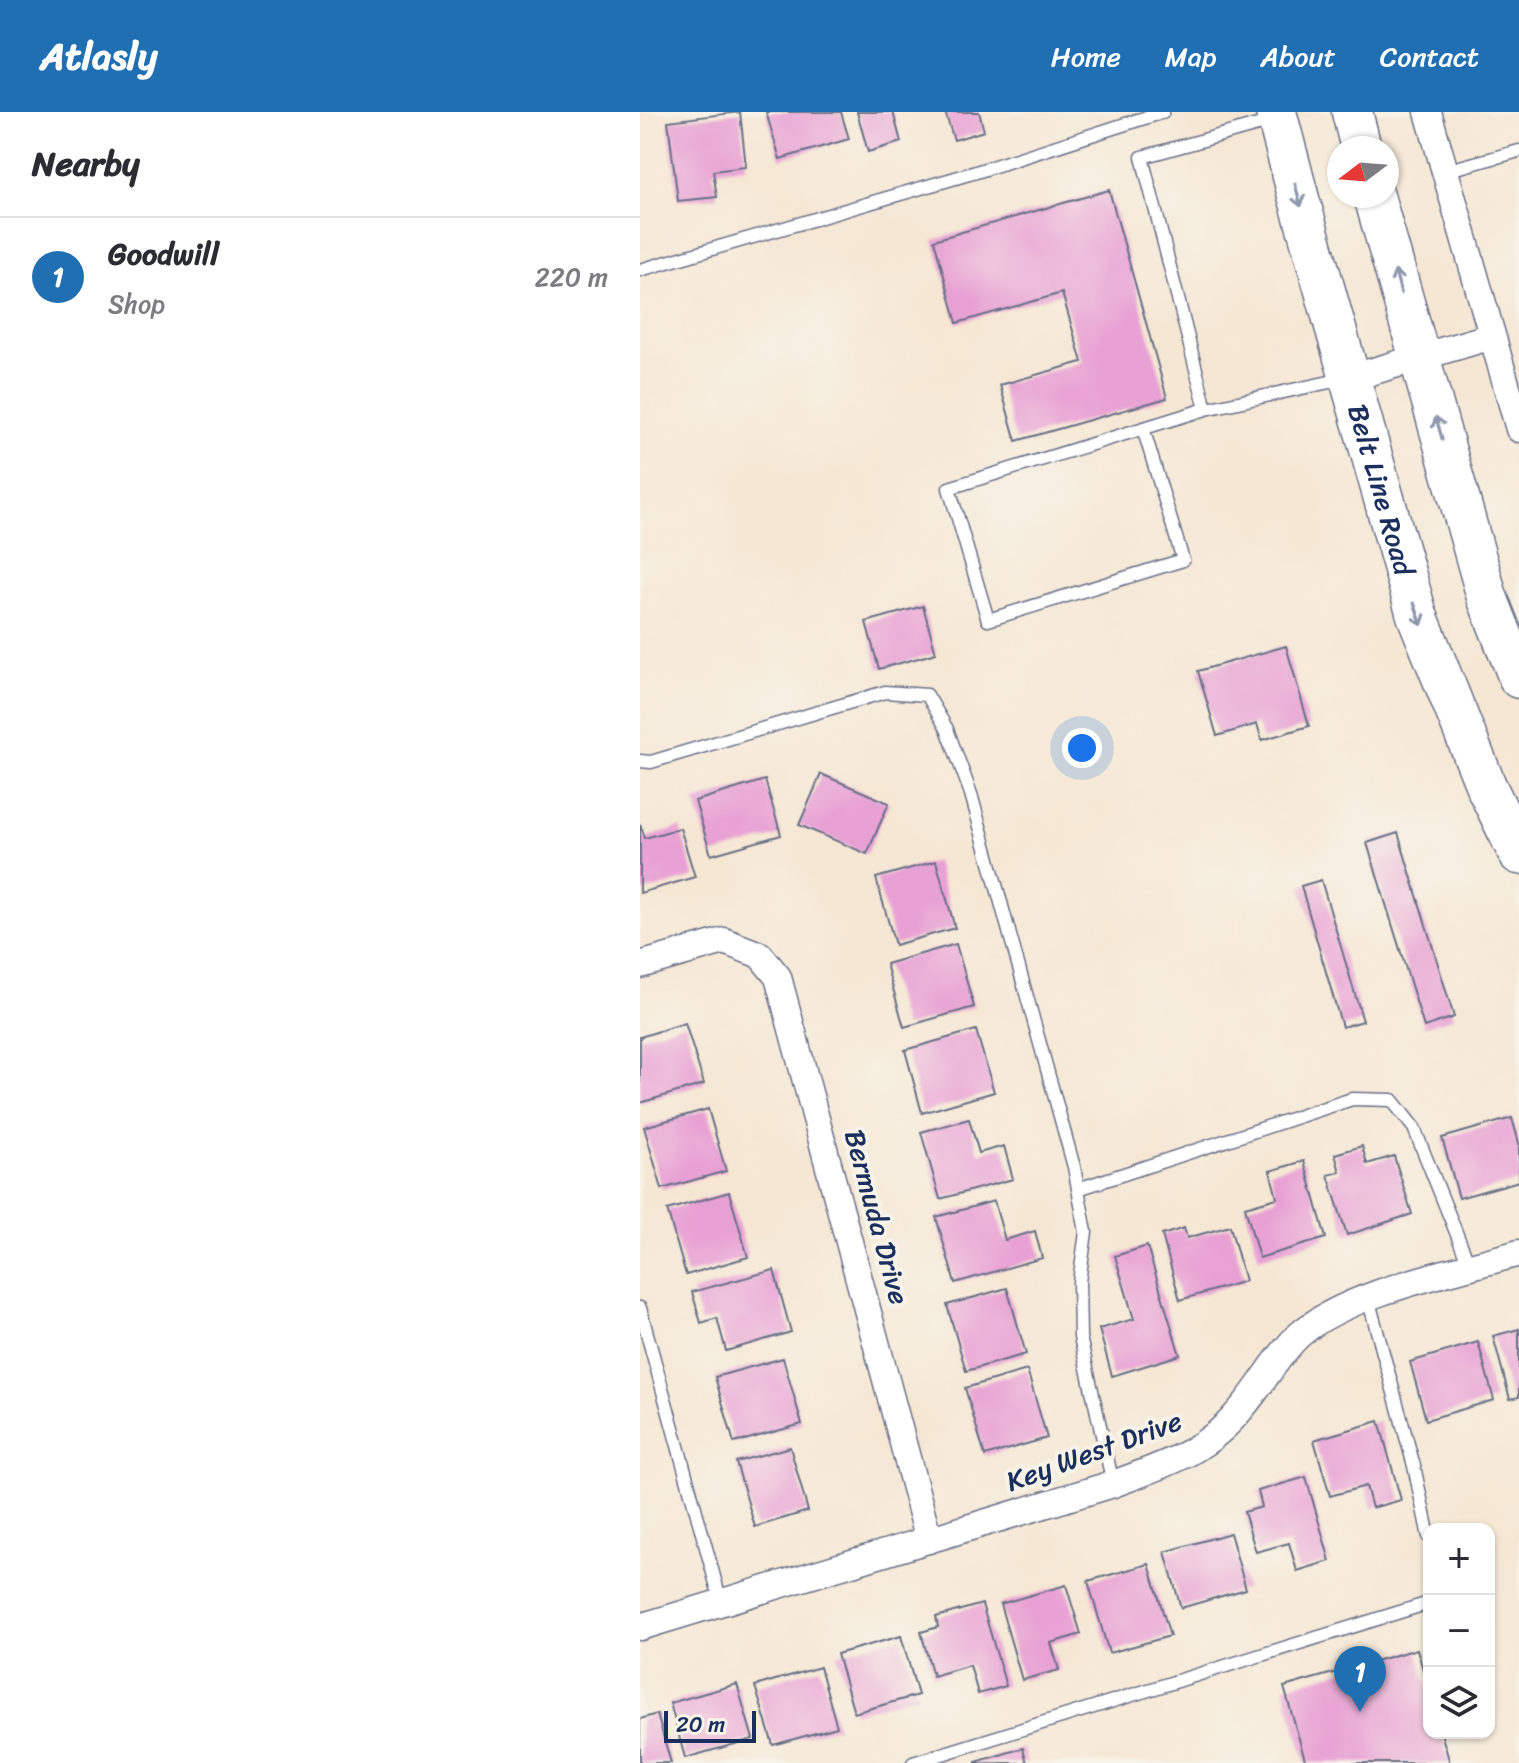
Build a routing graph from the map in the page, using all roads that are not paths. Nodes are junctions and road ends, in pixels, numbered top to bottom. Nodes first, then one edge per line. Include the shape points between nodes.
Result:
1 (1163, 112) edge
2 (1352, 112) edge
3 (1428, 112) edge
4 (1277, 116) edge
5 (1358, 136) edge
6 (1519, 151) edge
7 (1445, 171) junction
8 (1377, 208) edge
9 (640, 270) edge
10 (1492, 336) junction
11 (1418, 357) junction
12 (1350, 378) junction
13 (1206, 409) junction
14 (1143, 428) junction
15 (1519, 429) edge
16 (1519, 678) edge
17 (640, 761) edge
18 (1519, 854) edge
19 (640, 965) edge
20 (1078, 1189) junction
21 (1519, 1253) edge
22 (1470, 1267) junction
23 (1368, 1298) junction
24 (640, 1308) edge
25 (1113, 1484) junction
26 (1426, 1523) edge
27 (929, 1540) junction
28 (721, 1602) junction
29 (1423, 1605) edge
30 (640, 1627) edge
31 (913, 1763) edge

1 - 9 lane
2 - 5 main road
3 - 7 street
4 -> 12 main road, Belt Line Road
4 - 13 lane via 1142,157
6 - 7 lane
7 - 10 street
11 -> 8 main road
10 - 11 street
10 - 15 street
11 - 12 street
16 -> 11 main road via 1487,597
12 - 13 lane
12 -> 18 main road, Belt Line Road via 1417,615
13 - 14 lane
14 - 14 lane via 949,488 988,620 1183,560
17 - 20 lane via 885,692 927,695 947,729 971,794
19 - 27 street, Bermuda Drive via 724,941 760,955 778,977
20 - 22 lane via 1352,1099 1392,1100 1414,1128
20 - 25 lane via 1086,1232 1079,1282 1080,1337
21 - 22 street, Key West Drive
22 - 23 street, Key West Drive
23 - 25 street, Key West Drive via 1299,1335 1242,1409 1208,1443
23 - 26 lane
24 - 28 lane
25 - 27 street, Key West Drive
27 - 28 street, Key West Drive
28 - 30 street, Key West Drive
29 - 31 lane

